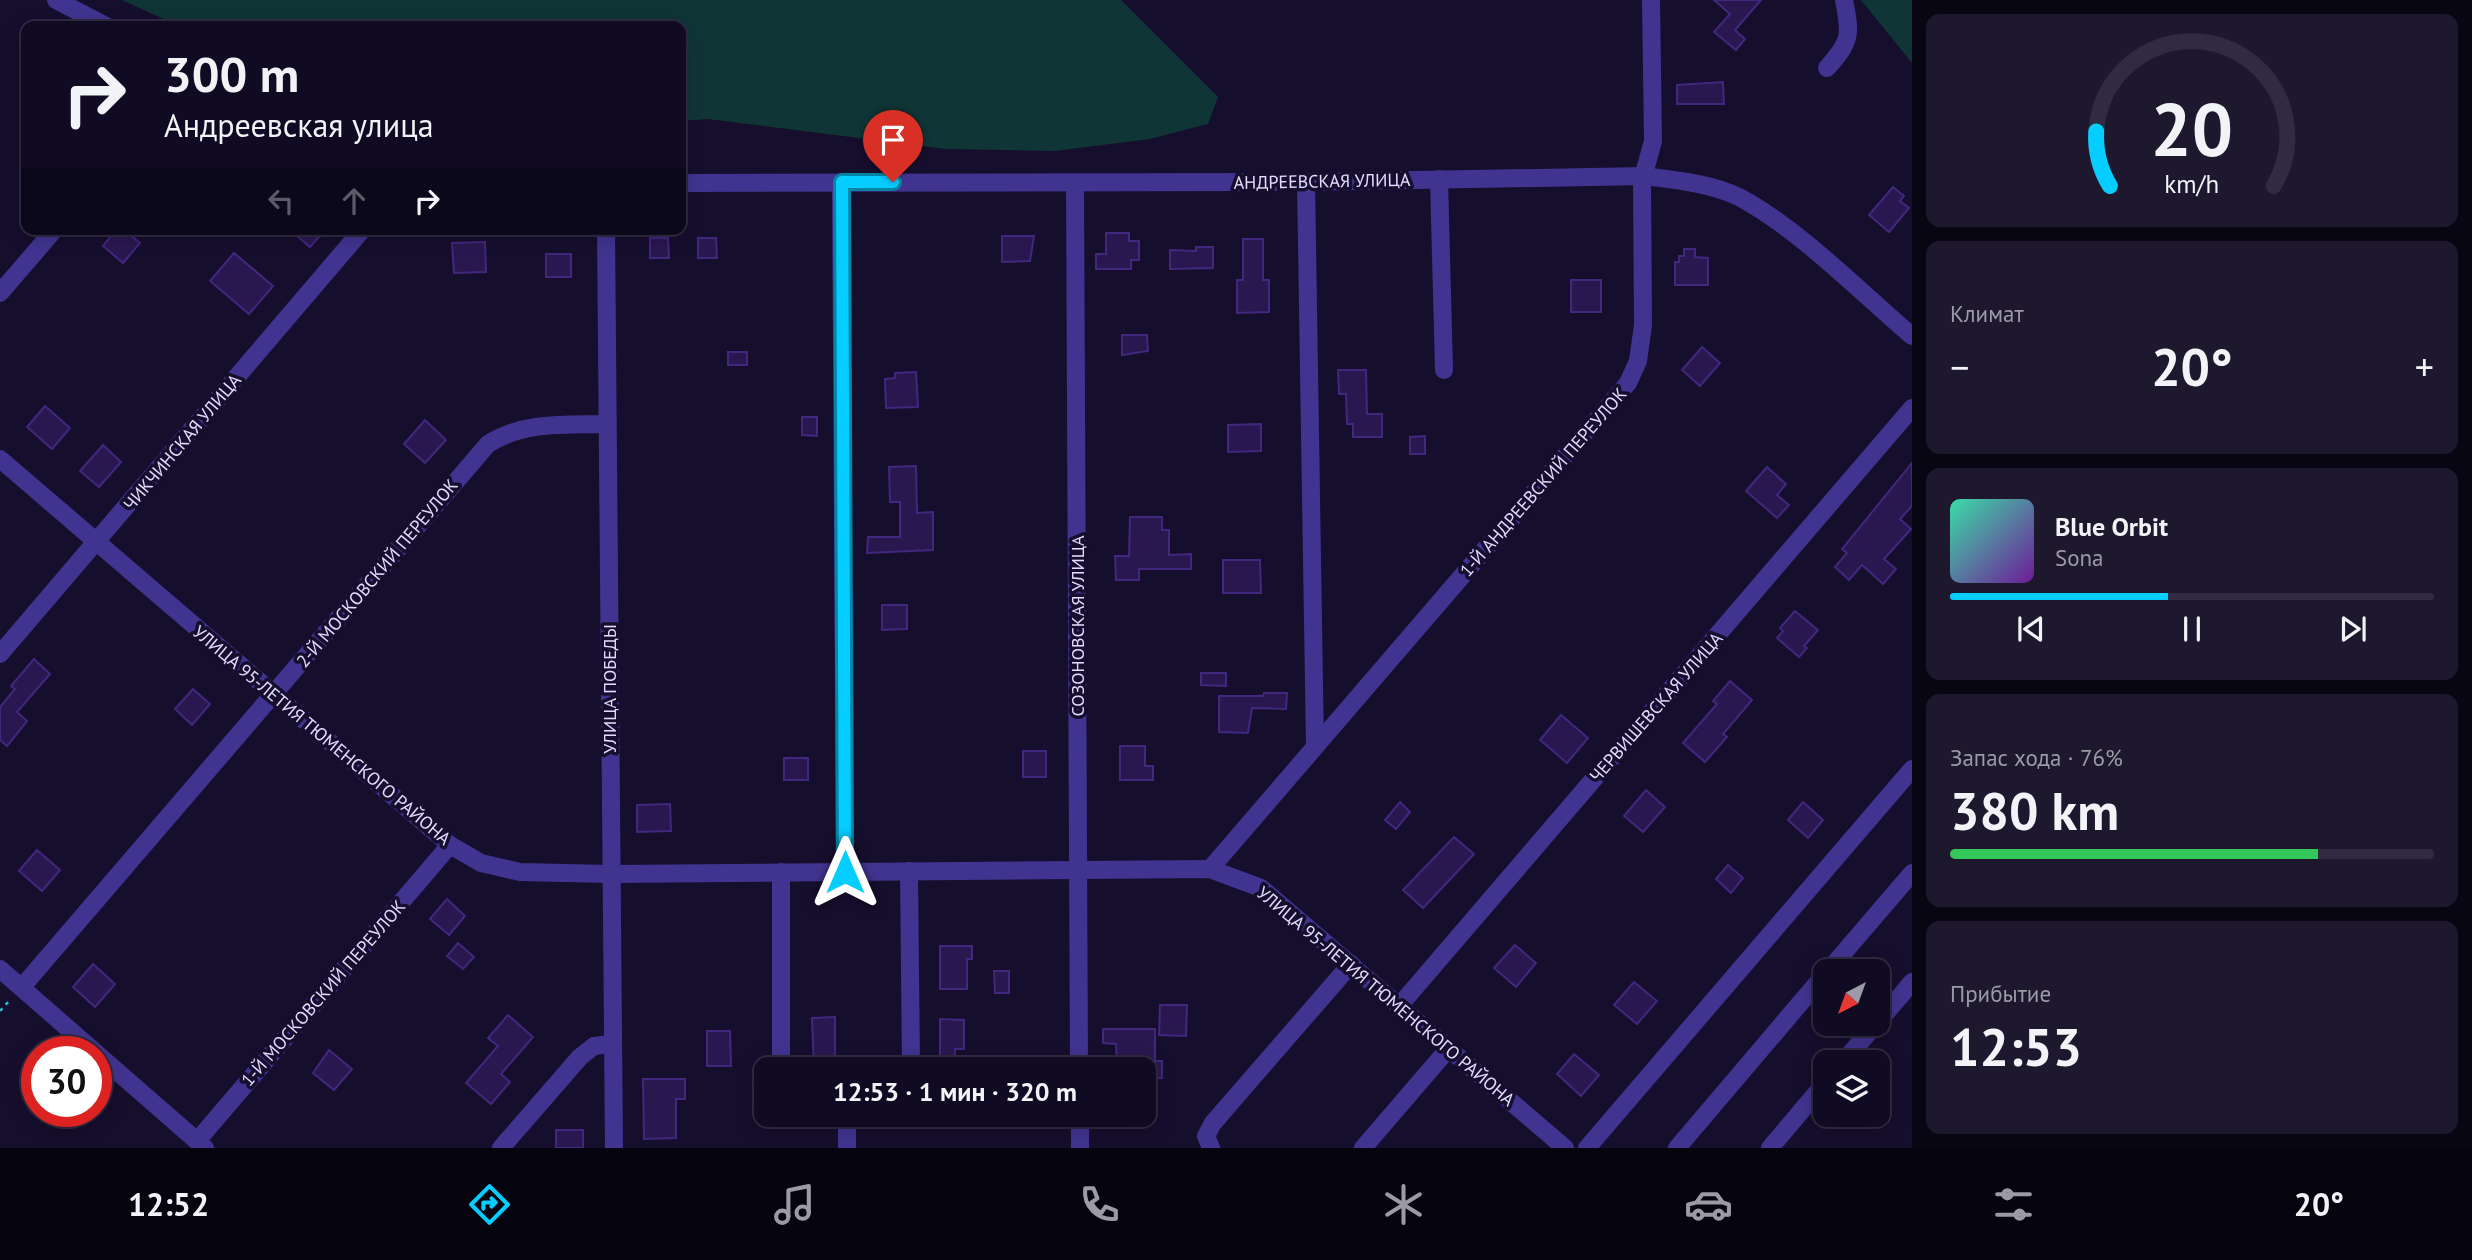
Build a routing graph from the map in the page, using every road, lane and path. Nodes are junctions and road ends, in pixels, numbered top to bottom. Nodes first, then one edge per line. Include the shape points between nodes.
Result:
1 (56, 0) edge
2 (1651, 0) edge
3 (1844, 0) edge
4 (96, 21) edge
5 (1827, 68) dead end
6 (1644, 176) junction
7 (1439, 179) junction
8 (842, 182) junction
9 (1306, 182) junction
10 (686, 183) edge
11 (1075, 183) junction
12 (50, 235) edge
13 (358, 235) edge
14 (606, 235) edge
15 (0, 293) edge
16 (1912, 336) edge
17 (1444, 370) dead end
18 (1912, 408) edge
19 (607, 424) junction
20 (0, 459) edge
21 (96, 542) junction
22 (0, 654) edge
23 (273, 694) junction
24 (1315, 747) junction
25 (1912, 769) edge
26 (450, 845) junction
27 (1078, 869) junction
28 (1210, 869) junction
29 (909, 871) junction
30 (781, 872) junction
31 (845, 872) junction
32 (1912, 873) edge
33 (610, 874) junction
34 (1839, 959) edge
35 (1351, 964) junction
36 (0, 969) edge
37 (1912, 982) edge
38 (22, 987) junction
39 (1813, 989) edge
40 (1400, 1005) junction
41 (1890, 1008) edge
42 (78, 1036) edge
43 (1866, 1036) edge
44 (611, 1044) junction
45 (1449, 1048) junction
46 (1853, 1050) edge
47 (781, 1057) edge
48 (911, 1057) edge
49 (1079, 1057) edge
50 (112, 1066) edge
51 (1813, 1097) edge
52 (847, 1127) edge
53 (1080, 1127) edge
54 (201, 1144) edge
55 (501, 1148) edge
56 (614, 1148) edge
57 (847, 1148) edge
58 (1080, 1148) edge
59 (1211, 1148) edge
60 (1363, 1148) edge
61 (1565, 1148) edge
62 (1587, 1148) edge
63 (1677, 1148) edge
64 (1770, 1148) edge

1 - 4 street
2 - 6 street, 1-Й АНДРЕЕВСКИЙ ПЕРЕУЛОК via 1653,141
3 - 5 street via 1849,36
6 - 7 street, АНДРЕЕВСКАЯ УЛИЦА
6 - 16 street, АНДРЕЕВСКАЯ УЛИЦА via 1686,181 1736,196 1776,220
6 - 24 street, 1-Й АНДРЕЕВСКИЙ ПЕРЕУЛОК via 1643,325 1638,361 1628,383
7 - 9 street, АНДРЕЕВСКАЯ УЛИЦА
7 - 17 street
8 - 10 street, АНДРЕЕВСКАЯ УЛИЦА
8 - 11 street, АНДРЕЕВСКАЯ УЛИЦА
8 - 31 street
9 - 11 street, АНДРЕЕВСКАЯ УЛИЦА
9 - 24 street
11 - 27 street, СОЗОНОВСКАЯ УЛИЦА
12 - 15 street
13 - 21 street, ЧИКЧИНСКАЯ УЛИЦА
14 - 19 street, УЛИЦА ПОБЕДЫ
18 - 40 street, ЧЕРВИШЕВСКАЯ УЛИЦА
19 - 23 street, 2-Й МОСКОВСКИЙ ПЕРЕУЛОК via 524,427 488,444
19 - 33 street, УЛИЦА ПОБЕДЫ
20 - 21 street, УЛИЦА 95-ЛЕТИЯ ТЮМЕНСКОГО РАЙОНА
21 - 22 street, ЧИКЧИНСКАЯ УЛИЦА
21 - 23 street, УЛИЦА 95-ЛЕТИЯ ТЮМЕНСКОГО РАЙОНА
23 - 26 street, УЛИЦА 95-ЛЕТИЯ ТЮМЕНСКОГО РАЙОНА
23 - 38 street, 2-Й МОСКОВСКИЙ ПЕРЕУЛОК
24 - 28 street, 1-Й АНДРЕЕВСКИЙ ПЕРЕУЛОК
25 - 62 street
26 - 33 street, УЛИЦА 95-ЛЕТИЯ ТЮМЕНСКОГО РАЙОНА via 481,863 520,872
26 - 54 street, 1-Й МОСКОВСКИЙ ПЕРЕУЛОК
27 - 28 street, УЛИЦА 95-ЛЕТИЯ ТЮМЕНСКОГО РАЙОНА
27 - 29 street, УЛИЦА 95-ЛЕТИЯ ТЮМЕНСКОГО РАЙОНА
27 - 49 street, СОЗОНОВСКАЯ УЛИЦА
28 - 35 street, УЛИЦА 95-ЛЕТИЯ ТЮМЕНСКОГО РАЙОНА via 1261,888
29 - 31 street, УЛИЦА 95-ЛЕТИЯ ТЮМЕНСКОГО РАЙОНА
29 - 48 street
30 - 31 street, УЛИЦА 95-ЛЕТИЯ ТЮМЕНСКОГО РАЙОНА
30 - 33 street, УЛИЦА 95-ЛЕТИЯ ТЮМЕНСКОГО РАЙОНА
30 - 47 street
32 - 34 street
33 - 44 street, УЛИЦА ПОБЕДЫ
35 - 40 street, УЛИЦА 95-ЛЕТИЯ ТЮМЕНСКОГО РАЙОНА
35 - 59 street via 1213,1123 1206,1136
36 - 38 street
37 - 41 street
38 - 42 street
39 - 63 street
40 - 45 street, УЛИЦА 95-ЛЕТИЯ ТЮМЕНСКОГО РАЙОНА
43 - 46 street
44 - 55 street via 594,1046 580,1057
44 - 56 street, УЛИЦА ПОБЕДЫ
45 - 60 street
45 - 61 street, УЛИЦА 95-ЛЕТИЯ ТЮМЕНСКОГО РАЙОНА
50 - 54 street
51 - 64 street
52 - 57 street
53 - 58 street

